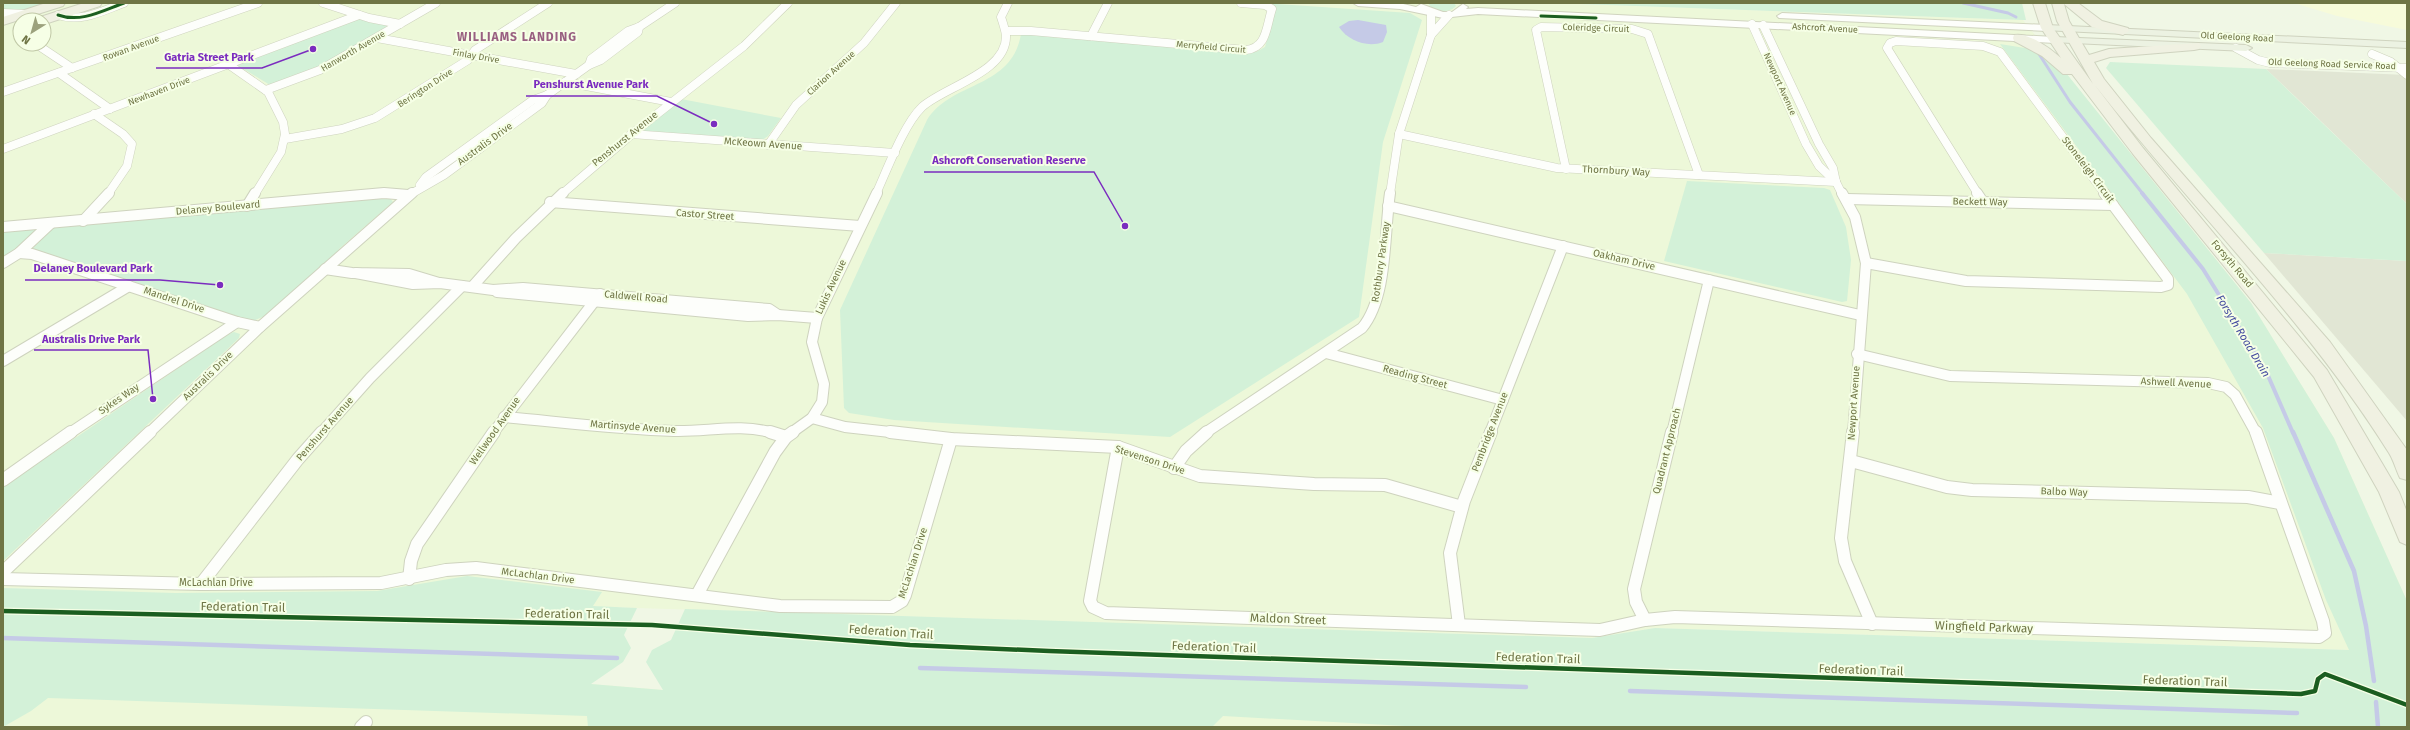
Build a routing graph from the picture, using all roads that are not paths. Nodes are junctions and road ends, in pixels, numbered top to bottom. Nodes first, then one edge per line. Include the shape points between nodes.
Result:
1 (96, 3) edge
2 (124, 3) edge
3 (258, 3) edge
4 (323, 3) edge
5 (436, 3) edge
6 (548, 3) edge
7 (664, 3) edge
8 (675, 3) edge
9 (788, 3) edge
10 (896, 3) edge
11 (1008, 3) edge
12 (1108, 3) edge
13 (1242, 3) edge
14 (1358, 3) edge
15 (1398, 3) edge
16 (1420, 3) edge
17 (1464, 3) edge
18 (2038, 3) edge
19 (2058, 3) edge
20 (2070, 3) edge
21 (1378, 4) junction
22 (58, 9) edge
23 (39, 12) edge
24 (1429, 12) junction
25 (1454, 14) junction
26 (1521, 14) junction
27 (359, 15) junction
28 (655, 15) junction
29 (1731, 15) junction
30 (1596, 18) junction
31 (400, 24) junction
32 (1752, 24) junction
33 (1763, 25) junction
34 (2068, 29) junction
35 (2123, 31) junction
36 (1006, 32) junction
37 (2051, 34) junction
38 (1431, 35) junction
39 (1091, 36) junction
40 (377, 38) junction
41 (2019, 38) junction
42 (2075, 41) junction
43 (2407, 45) edge
44 (2194, 46) junction
45 (2236, 48) junction
46 (48, 52) edge
47 (2372, 54) junction
48 (471, 55) junction
49 (2407, 55) edge
50 (2086, 60) junction
51 (228, 64) junction
52 (2397, 67) junction
53 (72, 68) junction
54 (2407, 68) edge
55 (59, 73) junction
56 (576, 74) junction
57 (2407, 75) edge
58 (565, 82) junction
59 (266, 90) junction
60 (3, 92) edge
61 (2098, 100) junction
62 (672, 102) junction
63 (110, 109) junction
64 (94, 114) junction
65 (631, 134) junction
66 (1399, 134) junction
67 (285, 139) junction
68 (1806, 144) junction
69 (1819, 144) junction
70 (768, 145) junction
71 (3, 149) edge
72 (896, 153) junction
73 (1566, 169) junction
74 (1699, 175) junction
75 (1836, 182) junction
76 (408, 195) junction
77 (1847, 199) junction
78 (550, 202) junction
79 (1983, 202) junction
80 (2113, 205) junction
81 (246, 206) junction
82 (1388, 206) junction
83 (3, 221) edge
84 (83, 221) junction
85 (51, 223) junction
86 (29, 224) junction
87 (860, 226) junction
88 (3, 227) edge
89 (1563, 246) junction
90 (19, 252) junction
91 (3, 263) edge
92 (1866, 263) junction
93 (325, 269) junction
94 (1709, 280) junction
95 (129, 286) junction
96 (467, 287) junction
97 (597, 298) junction
98 (1860, 315) junction
99 (817, 318) junction
100 (237, 322) junction
101 (260, 327) junction
102 (1326, 353) junction
103 (1857, 354) junction
104 (3, 361) edge
105 (1503, 400) junction
106 (504, 417) junction
107 (812, 418) junction
108 (786, 438) junction
109 (951, 439) junction
110 (1118, 447) junction
111 (1851, 461) junction
112 (1174, 468) junction
113 (2407, 472) edge
114 (3, 480) edge
115 (2407, 482) edge
116 (2389, 492) junction
117 (2280, 503) junction
118 (1462, 506) junction
119 (2407, 538) edge
120 (3, 572) edge
121 (3, 579) edge
122 (409, 579) junction
123 (201, 584) junction
124 (697, 595) junction
125 (1645, 620) junction
126 (1872, 624) junction
127 (1458, 625) junction
128 (2322, 636) joint

1 - 22 highway
2 - 22 street via 74,19 65,19
3 - 53 street, Rowan Avenue
4 - 27 street
5 - 31 street, Hanworth Avenue
6 - 48 street, Berington Drive
7 - 28 street, Australis Drive via 656,9
8 - 28 street, Australis Drive
9 - 62 street, Penshurst Avenue via 760,32
10 - 70 street, Clarion Avenue via 864,43 796,105
11 - 36 street, Lukis Avenue via 1001,17
12 - 39 street
13 - 39 street, Merryfield Circuit via 1272,9 1261,45 1256,49
14 - 21 main road
15 - 21 main road
16 - 24 main road via 1422,8
17 - 25 main road via 1463,9
17 - 26 main road, Ashcroft Avenue
18 - 37 highway, Forsyth Road
19 - 34 highway, Forsyth Road
20 - 35 highway via 2097,24
21 - 24 main road
22 - 23 highway
24 - 25 main road, Ashcroft Avenue
24 - 38 street, Rothbury Parkway
25 - 26 main road, Ashcroft Avenue via 1478,11
25 - 38 street, Rothbury Parkway
26 - 30 main road, Ashcroft Avenue
27 - 31 street
27 - 51 street, Newhaven Drive
28 - 56 street, Australis Drive via 608,56
29 - 30 main road, Ashcroft Avenue
29 - 33 main road via 1751,18
29 - 37 main road, Ashcroft Avenue
30 - 32 main road, Ashcroft Avenue
31 - 40 street, Hanworth Avenue
32 - 33 main road, Ashcroft Avenue
32 - 68 street, Newport Avenue
33 - 41 main road, Ashcroft Avenue
33 - 69 street, Newport Avenue
34 - 35 main road, Old Geelong Road
34 - 37 main road, Old Geelong Road
34 - 42 highway, Forsyth Road
35 - 43 main road, Old Geelong Road
36 - 39 street, Merryfield Circuit via 1031,31
36 - 72 street, Lukis Avenue via 1002,51 989,66 937,95 917,111
37 - 41 main road, Ashcroft Avenue
37 - 42 main road, Old Geelong Road
37 - 61 highway, Forsyth Road
38 - 66 street, Rothbury Parkway
40 - 48 street, Finlay Drive
40 - 59 street, Hanworth Avenue via 320,70
41 - 61 highway via 2059,63
42 - 44 main road, Old Geelong Road
42 - 50 highway, Forsyth Road
44 - 45 main road, Old Geelong Road
44 - 50 highway via 2110,54
45 - 47 main road, Old Geelong Road
45 - 52 street, Old Geelong Road Service Road via 2258,60 2270,63
46 - 53 street
47 - 49 main road, Old Geelong Road
47 - 52 street
48 - 56 street, Finlay Drive
48 - 67 street, Berington Drive via 468,60 375,118 342,129
50 - 113 highway, Forsyth Road via 2098,81 2146,141 2324,346 2399,453
51 - 59 street
51 - 63 street, Newhaven Drive
52 - 54 street, Old Geelong Road Service Road
52 - 57 street
53 - 55 street, Rowan Avenue
55 - 60 street, Rowan Avenue
55 - 63 street
56 - 58 street, Australis Drive
58 - 62 street
58 - 76 street, Australis Drive via 547,95 542,103 444,175 418,187
59 - 67 street via 283,122
61 - 116 highway, Forsyth Road via 2321,374
62 - 65 street, Penshurst Avenue
63 - 64 street, Newhaven Drive
64 - 71 street, Newhaven Drive
64 - 84 street via 123,134 132,144 132,157 126,171
65 - 70 street, McKeown Avenue
65 - 78 street, Penshurst Avenue
66 - 73 street, Thornbury Way
66 - 82 street, Rothbury Parkway
67 - 81 street via 279,157
68 - 69 street
68 - 75 street, Newport Avenue via 1819,166
69 - 75 street, Newport Avenue via 1833,168
70 - 72 street, McKeown Avenue
72 - 87 street, Lukis Avenue
73 - 74 street, Thornbury Way
73 - 74 street, Coleridge Circuit via 1536,30 1541,27 1632,29 1648,34
74 - 75 street, Thornbury Way
75 - 77 street, Newport Avenue
76 - 81 street, Delaney Boulevard via 384,193
76 - 93 street, Australis Drive
77 - 79 street, Beckett Way
77 - 92 street, Newport Avenue via 1855,217
78 - 87 street, Castor Street
78 - 96 street, Penshurst Avenue
79 - 80 street, Beckett Way
79 - 80 street, Stoneleigh Circuit via 1887,48 1890,43 1896,41 1983,46 1997,50
80 - 92 street, Stoneleigh Circuit via 2168,279 2168,285 2161,287 1966,281
81 - 84 street, Delaney Boulevard
82 - 89 street, Oakham Drive
82 - 102 street, Rothbury Parkway via 1378,299 1371,317 1362,328
83 - 86 street, Delaney Boulevard
84 - 85 street, Delaney Boulevard
85 - 86 street, Delaney Boulevard
85 - 90 street
86 - 88 street, Delaney Boulevard
87 - 99 street, Lukis Avenue
89 - 94 street, Oakham Drive
89 - 105 street, Pembridge Avenue
90 - 91 street
90 - 95 street, Mandrel Drive
92 - 98 street, Newport Avenue
93 - 96 street, Caldwell Road via 387,281
93 - 101 street, Australis Drive
94 - 98 street, Oakham Drive
94 - 125 street, Quadrant Approach via 1634,588 1636,602
95 - 100 street, Mandrel Drive
95 - 104 street
96 - 97 street, Caldwell Road via 508,294
96 - 123 street, Penshurst Avenue via 370,378 298,459
97 - 99 street, Caldwell Road via 748,316 778,314
97 - 106 street, Wellwood Avenue
98 - 103 street, Newport Avenue
99 - 107 street, Lukis Avenue via 812,342 824,384 822,402
100 - 101 street, Mandrel Drive
100 - 114 street, Sykes Way via 32,458
101 - 120 street, Australis Drive
102 - 105 street, Reading Street
102 - 112 street, Rothbury Parkway via 1211,428 1186,451
103 - 111 street, Newport Avenue
103 - 117 street, Ashwell Avenue via 1950,376 2219,385 2235,395 2260,440
105 - 118 street, Pembridge Avenue
106 - 108 street, Martinsyde Avenue via 676,431 725,427 756,428
106 - 122 street, Wellwood Avenue via 417,544 411,561
107 - 108 street, Lukis Avenue
107 - 109 street, Stevenson Drive via 844,427
108 - 124 street, Lukis Avenue via 775,452
109 - 110 street, Stevenson Drive
109 - 124 street, McLachlan Drive via 905,594 897,605 887,608 780,606
110 - 112 street, Stevenson Drive
110 - 127 street, Maldon Street via 1090,601 1092,607 1098,611
111 - 117 street, Balbo Way via 1947,487 1972,490 2248,497
111 - 126 street, Newport Avenue via 1841,538 1845,561
112 - 118 street, Stevenson Drive via 1200,476 1228,480 1385,485
115 - 116 highway
116 - 119 highway, Forsyth Road
117 - 128 street, Ashwell Avenue via 2323,621 2325,633
118 - 127 street, Pembridge Avenue via 1450,553
121 - 123 street, McLachlan Drive
122 - 123 street, McLachlan Drive via 381,583
122 - 124 street, McLachlan Drive via 446,570 476,568
125 - 126 street, Wingfield Parkway via 1675,617
125 - 127 street, Maldon Street via 1607,630
126 - 128 street, Wingfield Parkway

